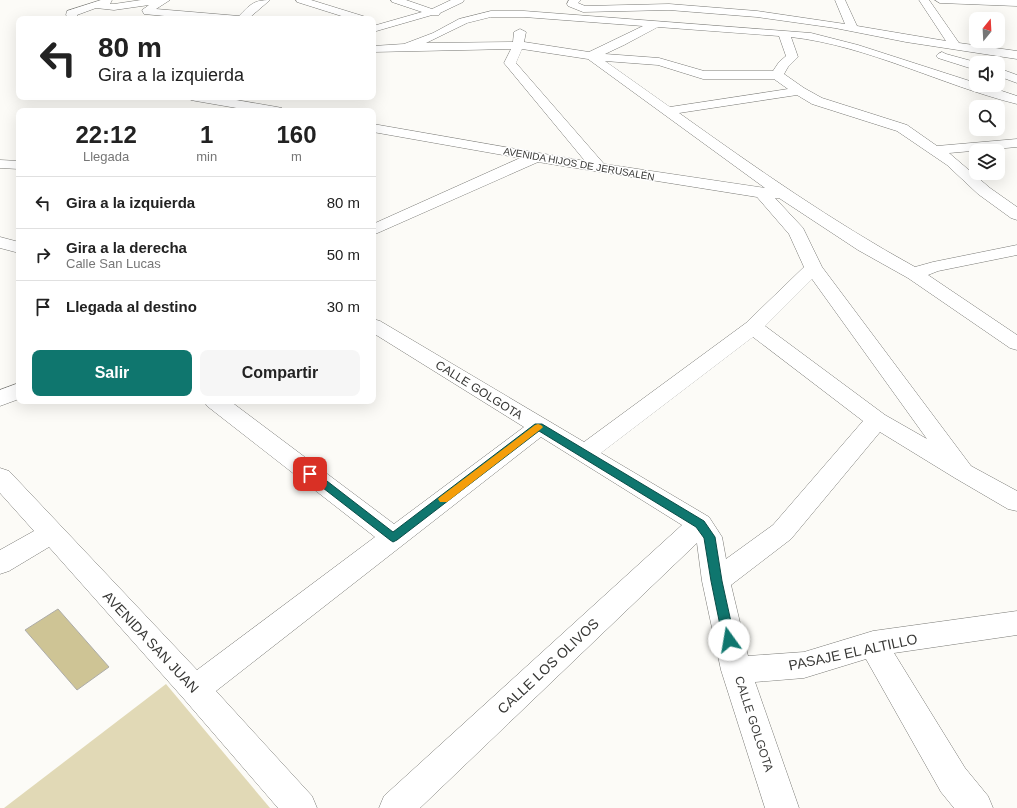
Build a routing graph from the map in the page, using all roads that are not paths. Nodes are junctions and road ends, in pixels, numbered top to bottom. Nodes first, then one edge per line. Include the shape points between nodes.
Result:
1 (113, 0) edge
2 (164, 0) edge
3 (265, 0) edge
4 (301, 0) edge
5 (396, 0) edge
6 (459, 0) edge
7 (566, 0) edge
8 (576, 0) edge
9 (749, 0) edge
10 (840, 0) edge
11 (924, 0) edge
12 (940, 0) edge
13 (1017, 3) edge
14 (659, 4) edge
15 (95, 5) junction
16 (522, 10) junction
17 (559, 11) dead end
18 (433, 12) junction
19 (752, 13) junction
20 (72, 16) edge
21 (179, 16) edge
22 (245, 16) edge
23 (352, 16) edge
24 (463, 21) junction
25 (630, 22) junction
26 (655, 24) junction
27 (376, 26) edge
28 (852, 28) junction
29 (784, 33) junction
30 (518, 45) junction
31 (955, 46) junction
32 (405, 48) junction
33 (376, 49) edge
34 (1017, 55) edge
35 (591, 56) junction
36 (969, 64) edge
37 (778, 75) junction
38 (1005, 75) edge
39 (1017, 79) edge
40 (799, 91) junction
41 (213, 100) edge
42 (1017, 100) edge
43 (260, 108) edge
44 (668, 111) junction
45 (376, 129) edge
46 (1017, 143) edge
47 (936, 150) junction
48 (536, 157) junction
49 (0, 164) edge
50 (16, 165) edge
51 (599, 168) junction
52 (762, 193) junction
53 (785, 193) junction
54 (1017, 215) edge
55 (376, 229) edge
56 (0, 242) edge
57 (16, 247) edge
58 (1017, 250) edge
59 (813, 268) junction
60 (914, 274) junction
61 (376, 327) edge
62 (753, 327) junction
63 (1017, 344) edge
64 (16, 391) edge
65 (0, 399) edge
66 (219, 404) edge
67 (877, 420) junction
68 (538, 427) junction
69 (584, 454) junction
70 (963, 472) junction
71 (0, 477) edge
72 (1017, 502) edge
73 (700, 524) junction
74 (51, 533) junction
75 (393, 537) junction
76 (0, 563) edge
77 (716, 581) junction
78 (1017, 623) edge
79 (873, 644) junction
80 (736, 670) junction
81 (195, 689) junction
82 (300, 808) edge
83 (396, 808) edge
84 (782, 808) edge
85 (976, 808) edge

1 - 15 street
2 - 15 street via 114,7
2 - 21 street via 147,10 148,12
3 - 22 street
4 - 23 street
5 - 18 street
6 - 18 street
7 - 17 street
8 - 14 street via 572,4 583,9
9 - 19 street
10 - 28 street
11 - 31 street
12 - 13 street
14 - 19 street
15 - 20 street via 71,12
16 - 24 street
16 - 25 street
16 - 30 street
18 - 24 street
18 - 27 street
19 - 28 street
24 - 32 street
25 - 26 street
25 - 36 street via 657,14 717,16 800,24 872,36
26 - 29 street
26 - 35 street
28 - 31 street
29 - 37 street via 792,57 783,65
29 - 42 street via 811,36 854,47
30 - 32 street
30 - 35 street
30 - 51 street via 510,63
31 - 34 street
32 - 33 street
35 - 37 street via 659,62 704,75
35 - 44 street
37 - 40 street
38 - 39 street
40 - 44 street
40 - 47 street via 817,100 902,128
41 - 43 street
44 - 53 street
45 - 48 street, AVENIDA HIJOS DE JERUSALÉN
46 - 47 street
47 - 54 street
48 - 51 street, AVENIDA HIJOS DE JERUSALÉN
48 - 55 street
49 - 50 street
51 - 52 street, AVENIDA HIJOS DE JERUSALÉN
52 - 53 street, AVENIDA HIJOS DE JERUSALÉN
52 - 59 street via 798,232
53 - 60 street via 864,246
56 - 57 street
58 - 60 street via 933,267
59 - 62 street
59 - 70 street
60 - 63 street
61 - 68 street, CALLE GOLGOTA
62 - 67 street
62 - 69 street
64 - 65 street
66 - 75 street
67 - 70 street
67 - 77 street via 782,532
68 - 69 street, CALLE GOLGOTA
68 - 75 street
69 - 73 street, CALLE GOLGOTA
70 - 72 street
71 - 74 street, AVENIDA SAN JUAN
73 - 77 street, CALLE GOLGOTA via 709,537
73 - 83 street, CALLE LOS OLIVOS
74 - 76 street
74 - 81 street, AVENIDA SAN JUAN
75 - 81 street
77 - 80 street, CALLE GOLGOTA
78 - 79 street, PASAJE EL ALTILLO
79 - 80 street, PASAJE EL ALTILLO via 804,665
79 - 85 street via 953,780
80 - 84 street, CALLE GOLGOTA
81 - 82 street, AVENIDA SAN JUAN

